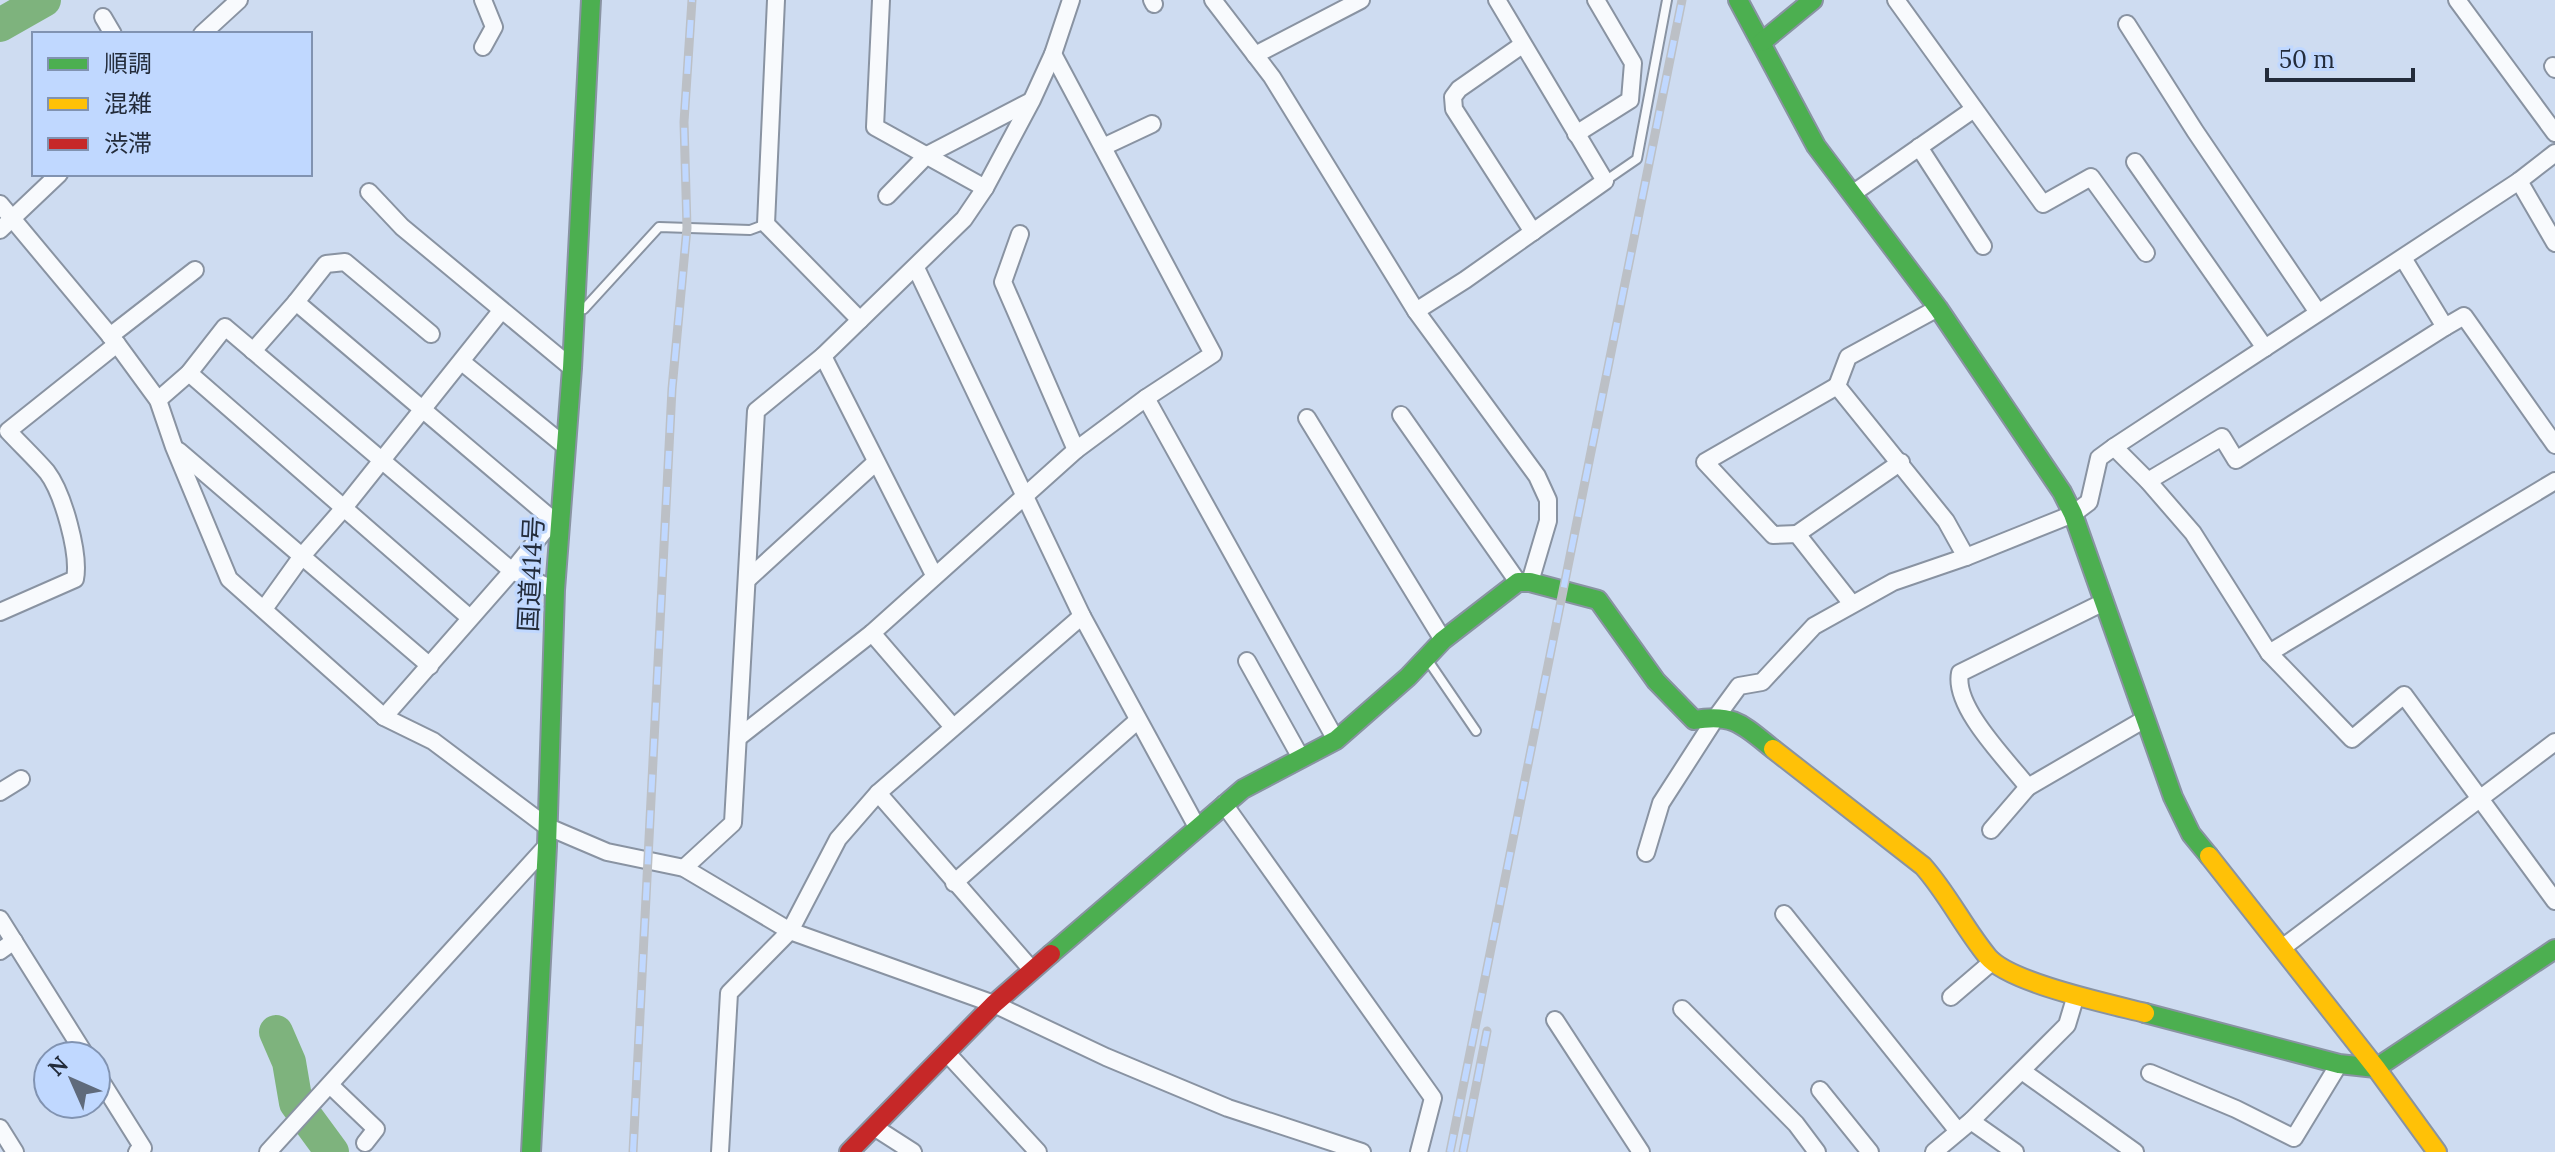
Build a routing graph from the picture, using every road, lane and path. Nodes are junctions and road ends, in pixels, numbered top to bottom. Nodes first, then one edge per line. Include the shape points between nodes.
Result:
1 (239, 0) edge
2 (483, 0) edge
3 (591, 0) edge
4 (776, 0) edge
5 (881, 0) edge
6 (1071, 0) edge
7 (1213, 0) edge
8 (1361, 0) edge
9 (1497, 0) edge
10 (1596, 0) edge
11 (1667, 0) edge
12 (1738, 0) edge
13 (1813, 0) edge
14 (1896, 0) edge
15 (2457, 0) edge
16 (103, 17) dead end
17 (2127, 24) dead end
18 (112, 32) edge
19 (204, 32) edge
20 (1762, 42) junction
21 (1522, 45) junction
22 (483, 47) dead end
23 (1053, 54) junction
24 (1255, 55) junction
25 (1032, 100) junction
26 (1974, 109) junction
27 (1152, 124) dead end
28 (2555, 133) edge
29 (1576, 134) junction
30 (1103, 147) junction
31 (1919, 147) junction
32 (2555, 153) edge
33 (927, 155) junction
34 (2135, 162) dead end
35 (57, 176) edge
36 (1605, 181) junction
37 (2519, 181) junction
38 (985, 188) junction
39 (369, 192) dead end
40 (1852, 194) junction
41 (887, 196) dead end
42 (0, 204) edge
43 (6, 224) edge
44 (766, 224) junction
45 (1533, 232) junction
46 (1020, 234) dead end
47 (2555, 243) edge
48 (1983, 246) dead end
49 (2146, 253) dead end
50 (2403, 258) junction
51 (916, 268) junction
52 (195, 270) dead end
53 (296, 302) junction
54 (1938, 308) junction
55 (501, 311) junction
56 (1416, 311) junction
57 (2317, 311) junction
58 (575, 314) junction
59 (860, 320) junction
60 (2445, 327) junction
61 (431, 334) dead end
62 (114, 340) junction
63 (2265, 348) junction
64 (253, 351) junction
65 (823, 356) junction
66 (462, 362) junction
67 (572, 368) junction
68 (189, 373) junction
69 (1837, 386) junction
70 (1146, 398) junction
71 (158, 400) junction
72 (422, 409) junction
73 (1401, 415) dead end
74 (1307, 418) dead end
75 (2555, 445) edge
76 (565, 446) junction
77 (174, 447) junction
78 (2114, 447) junction
79 (1076, 450) junction
80 (381, 461) junction
81 (876, 462) junction
82 (1901, 462) junction
83 (2148, 481) junction
84 (2555, 481) edge
85 (1024, 498) junction
86 (343, 509) junction
87 (2073, 514) junction
88 (556, 521) junction
89 (1797, 534) junction
90 (302, 556) junction
91 (1966, 557) junction
92 (512, 571) junction
93 (934, 575) junction
94 (749, 578) junction
95 (1524, 582) junction
96 (555, 590) junction
97 (2104, 602) junction
98 (1852, 604) junction
99 (264, 609) junction
100 (0, 612) edge
101 (1082, 616) junction
102 (470, 618) junction
103 (872, 633) junction
104 (1443, 640) junction
105 (2269, 653) junction
106 (1426, 658) junction
107 (1247, 661) dead end
108 (430, 666) junction
109 (1717, 716) junction
110 (384, 717) junction
111 (2145, 719) junction
112 (1137, 721) junction
113 (953, 727) junction
114 (1476, 731) dead end
115 (739, 737) junction
116 (1336, 740) junction
117 (2555, 742) edge
118 (1301, 758) junction
119 (21, 779) dead end
120 (2028, 787) junction
121 (0, 792) edge
122 (878, 793) junction
123 (2481, 798) junction
124 (1224, 804) junction
125 (546, 826) junction
126 (1197, 827) junction
127 (1991, 830) dead end
128 (547, 846) junction
129 (1646, 853) dead end
130 (684, 868) junction
131 (2550, 881) edge
132 (954, 883) junction
133 (2555, 901) edge
134 (1784, 914) dead end
135 (0, 919) edge
136 (790, 931) junction
137 (7, 946) edge
138 (2282, 948) junction
139 (2555, 949) edge
140 (1993, 961) junction
141 (1032, 970) junction
142 (2076, 995) junction
143 (1951, 997) dead end
144 (994, 1004) junction
145 (1682, 1009) dead end
146 (1555, 1020) dead end
147 (75, 1040) edge
148 (946, 1052) junction
149 (2339, 1064) junction
150 (2376, 1068) junction
151 (2022, 1071) junction
152 (2150, 1073) dead end
153 (330, 1085) junction
154 (1820, 1090) dead end
155 (112, 1100) edge
156 (1964, 1125) junction
157 (874, 1127) junction
158 (0, 1128) edge
159 (365, 1143) dead end
160 (142, 1151) edge
161 (15, 1152) edge
162 (268, 1152) edge
163 (531, 1152) edge
164 (720, 1152) edge
165 (849, 1152) edge
166 (913, 1152) edge
167 (1038, 1152) edge
168 (1362, 1152) edge
169 (1419, 1152) edge
170 (1641, 1152) edge
171 (1817, 1152) edge
172 (1870, 1152) edge
173 (1934, 1152) edge
174 (2015, 1152) edge
175 (2135, 1152) edge
176 (2437, 1152) edge

1 - 19 street
2 - 22 street via 494,27
3 - 58 main road, 国道414号
4 - 44 street
5 - 33 street via 875,127
6 - 23 street
7 - 24 street
8 - 24 street
9 - 21 street
10 - 29 street via 1633,63 1630,100
11 - 36 lane via 1637,159
12 - 20 main road
13 - 20 main road
14 - 26 street
15 - 28 street
16 - 18 street
17 - 57 street
20 - 40 main road via 1816,146
21 - 29 street
21 - 45 street via 1453,97 1454,109
23 - 25 street
23 - 30 street
24 - 56 street
25 - 33 street
25 - 38 street
26 - 31 street
26 - 49 street via 2043,204 2091,177
27 - 30 street
29 - 36 street
30 - 70 street via 1213,354
31 - 40 street
31 - 48 street
32 - 37 street
33 - 38 street
33 - 41 street
34 - 63 street
35 - 43 street
36 - 45 street
37 - 47 street
37 - 50 street
38 - 51 street via 964,219
39 - 55 street
40 - 54 main road
42 - 43 street
43 - 62 street
44 - 58 lane via 750,230 659,227
44 - 59 street
45 - 56 street
46 - 79 street via 1003,282
50 - 57 street
50 - 60 street
51 - 59 street
51 - 85 street
52 - 62 street
53 - 61 street via 326,264 345,262
53 - 64 street
53 - 72 street
54 - 69 street via 1848,357
54 - 87 main road
55 - 66 street
55 - 67 street
56 - 95 street via 1537,476 1548,500 1548,521
57 - 63 street
58 - 67 main road, 国道414号
59 - 65 street
60 - 75 street via 2464,316
60 - 83 street via 2236,460 2222,437
62 - 71 street
62 - 100 street via 8,431 49,474 78,564 75,579
63 - 78 street
64 - 68 street via 225,327
64 - 80 street
65 - 81 street
65 - 94 street via 756,411
66 - 72 street
66 - 76 street
67 - 76 main road, 国道414号
68 - 71 street
68 - 86 street
69 - 82 street
69 - 89 street via 1705,462 1773,535
70 - 79 street
70 - 116 street
71 - 77 street
72 - 80 street
72 - 88 street
73 - 95 street
74 - 104 street
76 - 88 main road, 国道414号
77 - 90 street
77 - 99 street via 229,579
78 - 83 street
78 - 87 street via 2099,458 2089,502
79 - 85 street
80 - 86 street
80 - 92 street
81 - 93 street
81 - 94 street
82 - 89 street
82 - 91 street
83 - 105 street via 2193,533
84 - 105 street
85 - 93 street
85 - 101 street
86 - 90 street
86 - 102 street
87 - 91 street
87 - 97 main road
88 - 92 street
88 - 96 main road, 国道414号
89 - 98 street
90 - 99 street
90 - 108 street
91 - 98 street via 1893,582
92 - 96 street
92 - 102 street
93 - 103 street
94 - 115 street
95 - 104 main road
95 - 109 main road via 1598,600 1656,681 1694,720
96 - 125 main road, 国道414号
97 - 111 main road
97 - 120 street via 1960,673 1957,684 1977,723
98 - 109 street via 1814,626 1762,682 1739,686
99 - 110 street
101 - 112 street
101 - 113 street
102 - 108 street
103 - 113 street
103 - 115 street
104 - 106 main road
105 - 123 street via 2352,739 2404,695
106 - 114 lane
106 - 116 main road
107 - 118 street
108 - 110 street
109 - 129 street via 1661,803
109 - 140 main road via 1740,723 1923,866
110 - 125 street via 433,741
111 - 120 street
111 - 138 main road via 2191,834
112 - 126 street
112 - 132 street
113 - 122 street
115 - 130 street via 733,823
116 - 118 main road
117 - 123 street
118 - 124 main road
119 - 121 street
120 - 127 street
122 - 132 street
122 - 136 street via 838,839
123 - 131 street
123 - 138 street
124 - 126 main road
124 - 169 street via 1433,1098
125 - 128 main road, 国道414号
125 - 130 street via 607,852
126 - 141 main road
128 - 153 street
128 - 163 main road, 国道414号
130 - 136 street
131 - 133 street
132 - 141 street
134 - 156 street
135 - 137 street
136 - 144 street
136 - 164 street via 729,993
137 - 147 street
138 - 150 main road
139 - 150 main road
140 - 142 main road via 2013,974
140 - 143 street
141 - 144 main road
142 - 149 main road
142 - 151 street via 2067,1025
144 - 148 main road
144 - 168 street via 1228,1108
145 - 171 street
146 - 170 street
148 - 157 main road
148 - 167 street
149 - 150 main road
149 - 152 street via 2294,1138
150 - 176 main road
151 - 156 street
151 - 175 street
153 - 159 street via 376,1129
153 - 162 street
154 - 172 street
155 - 160 street
156 - 173 street
156 - 174 street
157 - 165 main road
157 - 166 street
158 - 161 street

